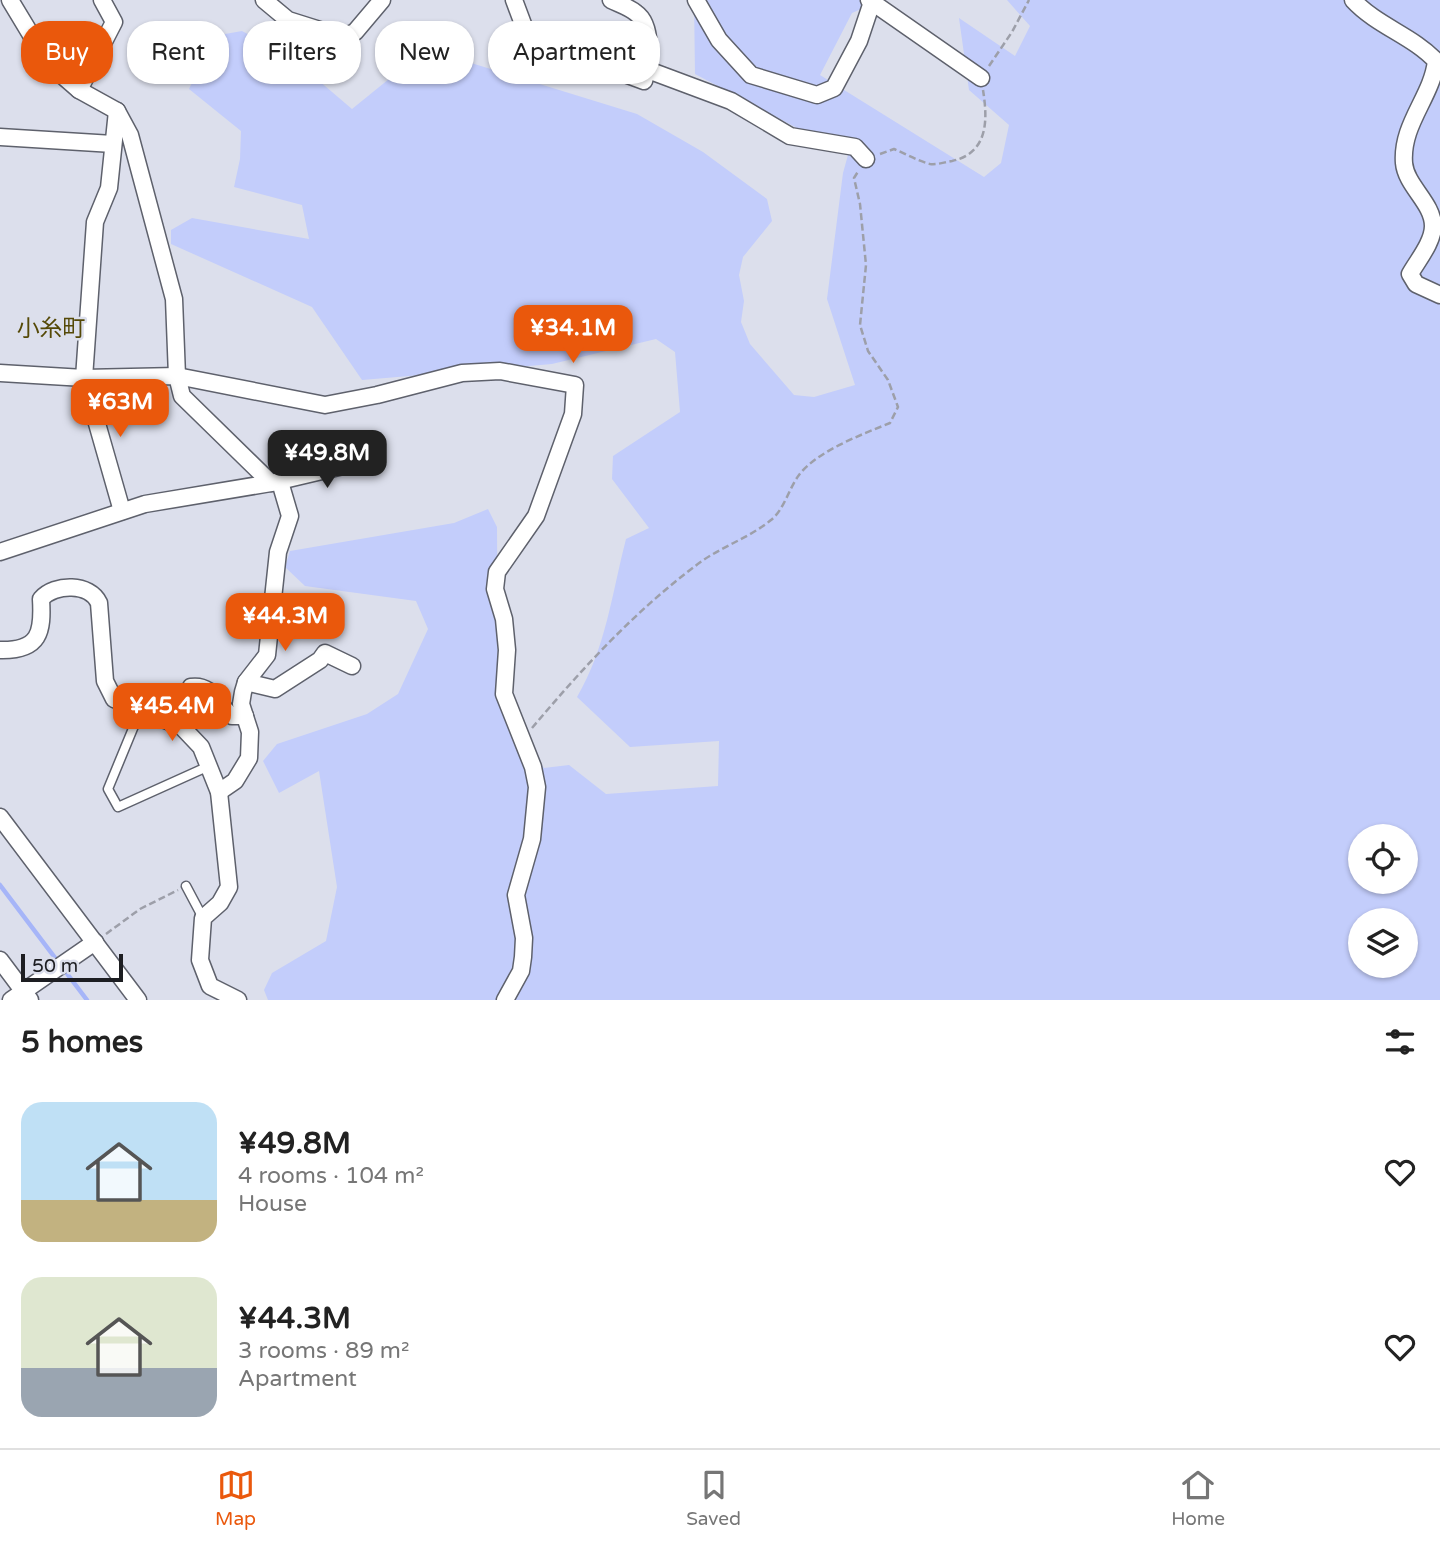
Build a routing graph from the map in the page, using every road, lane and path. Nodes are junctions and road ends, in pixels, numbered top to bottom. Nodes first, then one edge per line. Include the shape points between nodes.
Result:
1 (10, 0) edge
2 (102, 0) edge
3 (264, 0) edge
4 (382, 0) edge
5 (514, 0) edge
6 (611, 0) edge
7 (696, 0) edge
8 (1029, 0) edge
9 (1353, 0) edge
10 (870, 1) edge
11 (522, 21) edge
12 (643, 21) edge
13 (660, 74) edge
14 (981, 78) junction
15 (79, 90) junction
16 (117, 111) junction
17 (0, 137) edge
18 (113, 144) junction
19 (866, 159) junction
20 (1440, 295) edge
21 (0, 373) edge
22 (177, 376) junction
23 (85, 378) junction
24 (371, 451) dead end
25 (276, 483) junction
26 (122, 511) junction
27 (0, 552) edge
28 (0, 650) edge
29 (352, 666) dead end
30 (246, 682) junction
31 (141, 708) junction
32 (245, 716) junction
33 (172, 723) junction
34 (523, 738) junction
35 (209, 766) junction
36 (219, 792) junction
37 (0, 817) edge
38 (186, 886) joint
39 (203, 918) junction
40 (95, 942) junction
41 (0, 960) edge
42 (22, 997) edge
43 (138, 1000) edge
44 (238, 1000) edge
45 (505, 1000) edge

1 - 15 street via 48,63
2 - 15 street via 114,22
3 - 4 street via 288,20 342,37 355,32
5 - 11 street
6 - 12 street via 638,13
7 - 10 street via 719,40 751,75 817,95 834,88 859,41
8 - 14 path
9 - 20 street via 1423,47 1436,61 1434,77 1408,130 1404,163 1433,227 1410,274 1416,284
10 - 14 street
13 - 19 street via 731,101 790,136 855,147
14 - 19 path via 986,132 962,158 933,164 894,149
15 - 16 street
16 - 18 street
16 - 22 street via 130,135 174,299
17 - 18 street
18 - 23 street via 109,188 95,222
19 - 34 path via 854,178 866,265 860,325 868,351 888,380 898,407 890,423 845,442 807,467 774,519 696,564 675,582 595,654
21 - 23 street
22 - 23 street
22 - 25 street via 182,396 209,426
22 - 34 street via 324,405 462,373 500,371 575,385 573,414 536,516 497,572 495,589 504,619 506,650 504,694
23 - 26 street
24 - 25 street via 343,466
25 - 26 street via 145,503
25 - 30 street via 290,516 278,552 267,655
26 - 27 street
28 - 31 street via 22,648 36,639 43,629 41,599 46,593 86,589 95,593 99,603 108,690 114,699
29 - 30 street via 325,653 275,690
30 - 32 street
31 - 33 street
31 - 35 lane via 108,789 118,807
32 - 33 street via 232,716 212,691 196,686 191,687
32 - 36 street via 249,758 235,781
33 - 35 street via 201,747
34 - 45 street via 537,787 532,839 516,895 524,938 521,971
35 - 36 street
36 - 39 street via 229,887
37 - 40 street
38 - 39 lane
38 - 40 path via 140,909
39 - 44 street via 203,973 210,986
40 - 42 street
40 - 43 street
41 - 42 street

